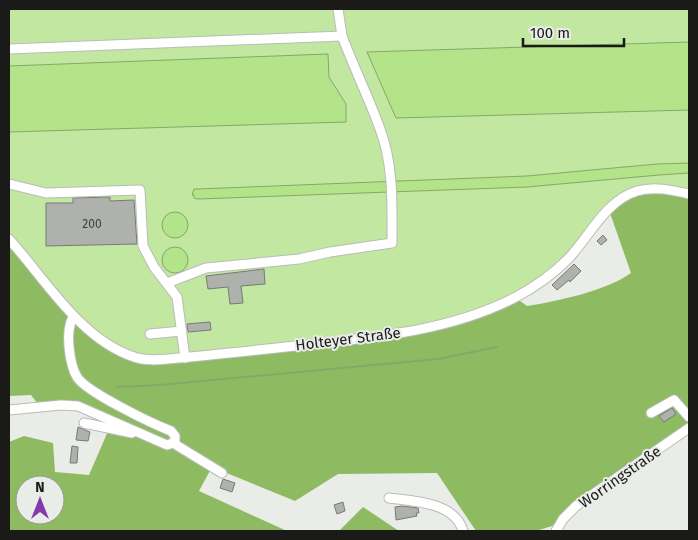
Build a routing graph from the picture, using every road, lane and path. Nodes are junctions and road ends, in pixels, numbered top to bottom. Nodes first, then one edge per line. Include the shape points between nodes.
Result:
1 (338, 9) edge
2 (342, 36) junction
3 (9, 49) edge
4 (9, 184) edge
5 (689, 194) edge
6 (9, 239) edge
7 (167, 283) junction
8 (73, 317) junction
9 (182, 331) junction
10 (150, 334) dead end
11 (184, 358) junction
12 (9, 410) edge
13 (651, 413) dead end
14 (689, 417) edge
15 (84, 423) dead end
16 (689, 428) edge
17 (147, 436) junction
18 (172, 443) junction
19 (222, 473) dead end
20 (389, 498) dead end
21 (463, 531) edge
22 (556, 531) edge

1 - 2 street
2 - 3 street
2 - 7 street via 381,130 391,178 392,243 299,259 206,268
4 - 7 street via 46,193 140,190 143,246
5 - 11 street, Holteyer Straße via 650,189 627,196 608,210 568,259 540,282 515,297 452,321 414,331
6 - 8 street, Holteyer Straße
7 - 9 street via 177,297
8 - 11 street, Holteyer Straße via 133,357 153,360
8 - 18 street via 69,340 77,378 92,392 171,431 175,436
9 - 10 street
9 - 11 street
12 - 17 street via 78,406
13 - 14 street via 674,400
15 - 17 street
16 - 22 street, Worringstraße via 576,506
17 - 18 street via 167,445
18 - 19 street
20 - 21 street via 442,509 461,524

